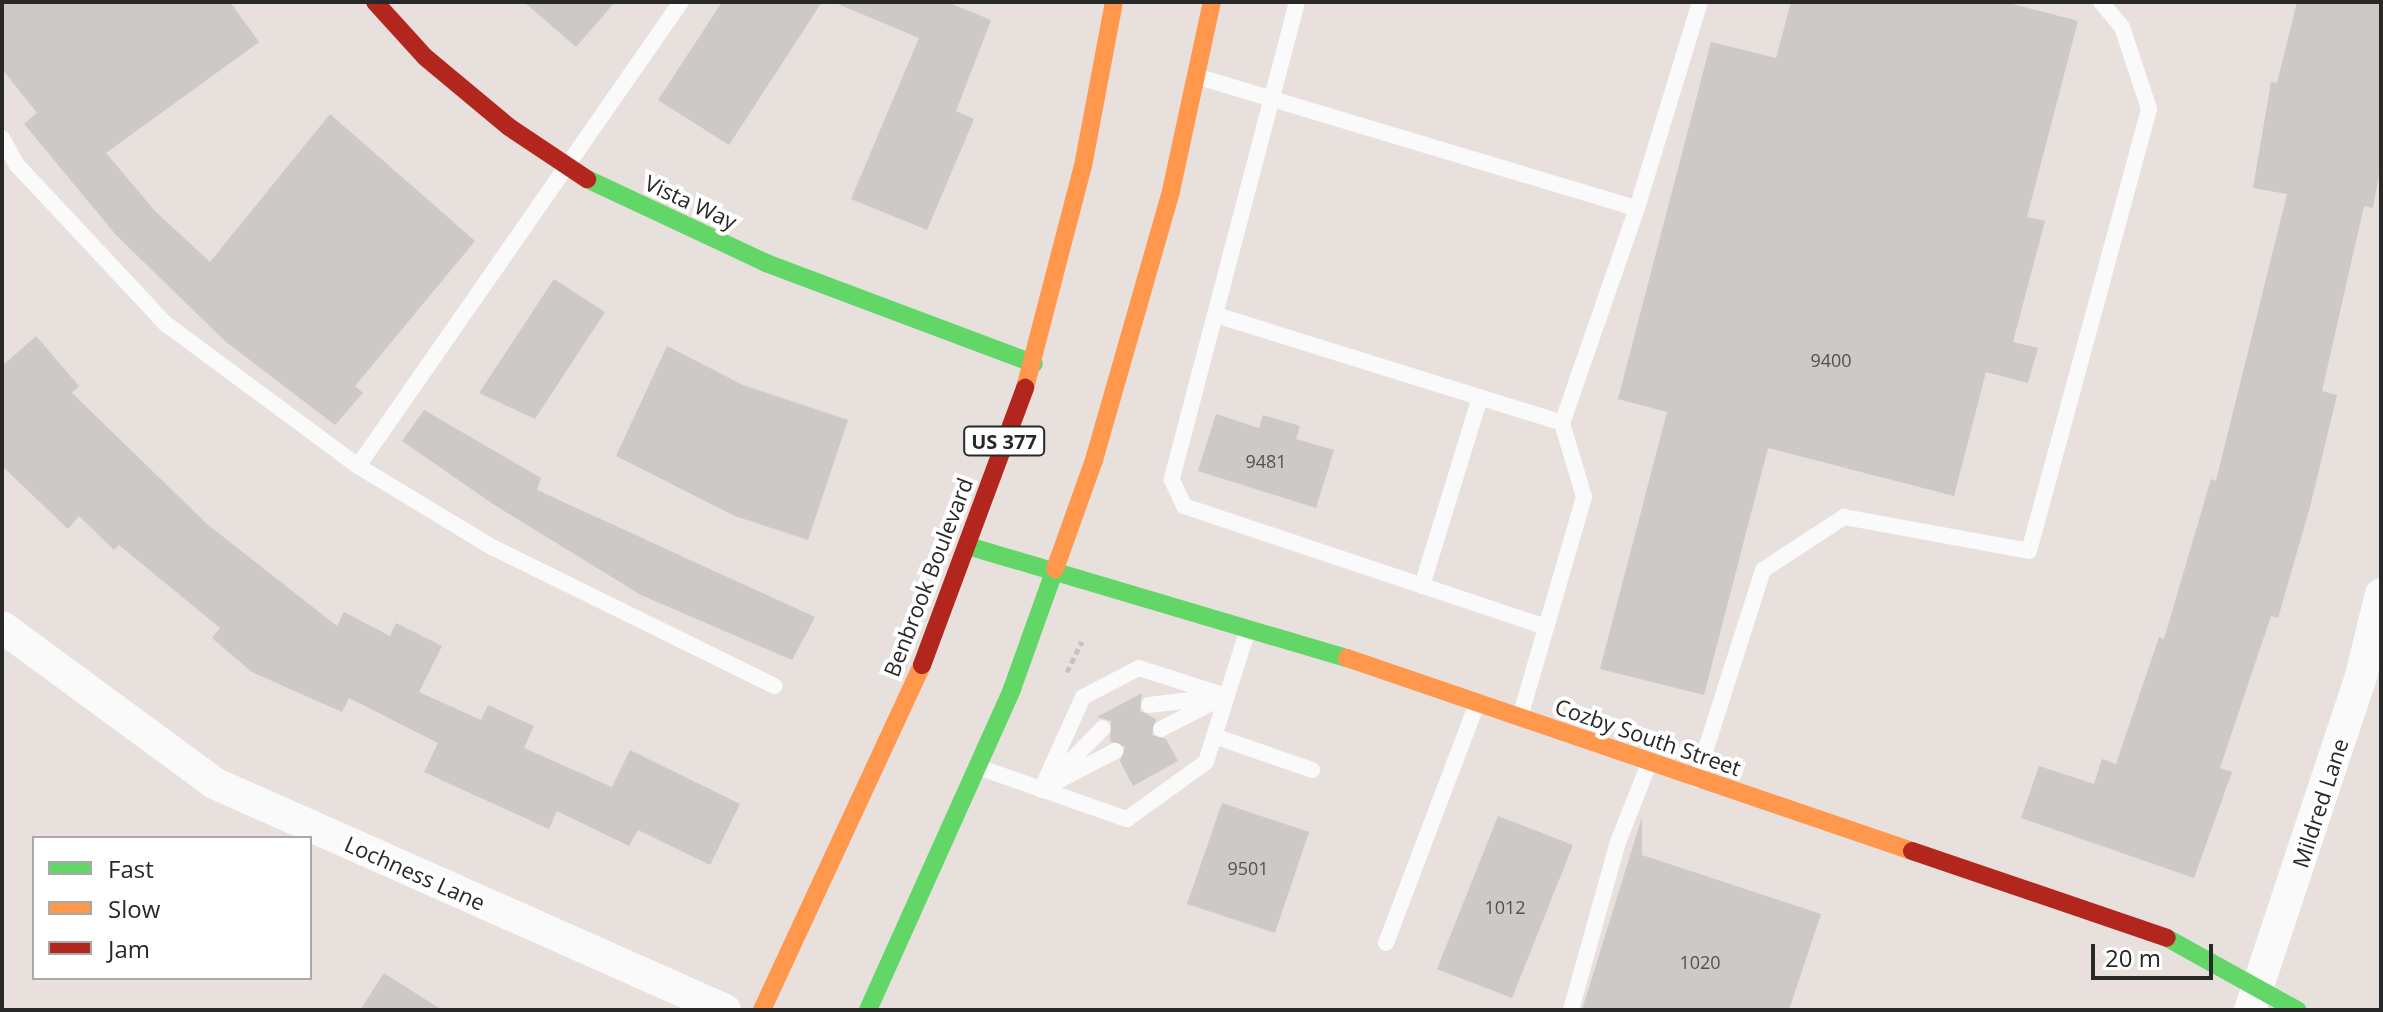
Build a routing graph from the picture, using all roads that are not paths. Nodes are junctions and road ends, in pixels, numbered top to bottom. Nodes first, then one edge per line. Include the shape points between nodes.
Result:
1 (375, 2) edge
2 (681, 2) edge
3 (1114, 2) edge
4 (1212, 2) edge
5 (1297, 2) edge
6 (2101, 2) edge
7 (1693, 4) edge
8 (1198, 77) junction
9 (1276, 95) junction
10 (2, 138) edge
11 (567, 165) junction
12 (1637, 208) junction
13 (1216, 315) junction
14 (1034, 364) junction
15 (1480, 398) junction
16 (1562, 423) junction
17 (358, 466) junction
18 (968, 546) junction
19 (1052, 572) junction
20 (1422, 586) junction
21 (2381, 594) edge
22 (2, 627) edge
23 (1546, 627) junction
24 (1248, 630) junction
25 (775, 686) dead end
26 (1226, 696) junction
27 (1477, 702) junction
28 (1149, 705) dead end
29 (1520, 717) junction
30 (1103, 728) dead end
31 (1161, 729) dead end
32 (1214, 736) junction
33 (1115, 751) dead end
34 (1648, 764) junction
35 (979, 767) junction
36 (1312, 770) dead end
37 (1696, 780) junction
38 (1041, 790) junction
39 (1386, 943) dead end
40 (2255, 998) edge
41 (725, 1010) edge
42 (762, 1010) edge
43 (868, 1010) edge
44 (1571, 1010) edge
45 (2297, 1010) edge

1 - 11 main road, Vista Way via 425,57 509,127
2 - 11 lane
3 - 14 main road, Benbrook Boulevard / US 377 via 1083,166
4 - 8 main road
5 - 9 lane
6 - 37 lane via 2122,27 2149,109 2029,551 1844,517 1763,570
7 - 12 lane
8 - 9 lane
8 - 19 main road via 1114,397
9 - 12 lane
9 - 13 lane
10 - 17 lane via 17,165 166,324
11 - 14 main road, Vista Way via 766,263
11 - 17 lane
12 - 16 lane
13 - 15 lane
13 - 20 lane via 1172,480 1184,506
14 - 18 main road, Benbrook Boulevard / US 377
15 - 16 lane
15 - 20 lane
16 - 23 lane via 1584,497
17 - 25 lane via 492,547
18 - 19 main road, Cozby South Street
18 - 42 main road, Benbrook Boulevard / US 377 via 927,655
19 - 24 main road, Cozby South Street
19 - 35 main road
20 - 23 lane
21 - 40 street, Mildred Lane via 2361,676
22 - 41 street, Lochness Lane via 214,783
23 - 29 lane
24 - 26 lane
24 - 27 main road, Cozby South Street
26 - 28 lane
26 - 31 lane
26 - 32 lane
26 - 38 lane via 1139,668 1097,689 1083,697
27 - 29 main road, Cozby South Street
27 - 39 lane
29 - 34 main road, Cozby South Street
30 - 38 lane
32 - 36 lane
32 - 38 lane via 1206,762 1127,819
33 - 38 lane
34 - 37 main road, Cozby South Street
34 - 44 lane via 1618,842
35 - 38 lane
35 - 43 main road
37 - 40 main road, Cozby South Street via 2152,930
40 - 45 main road, Cozby South Street

